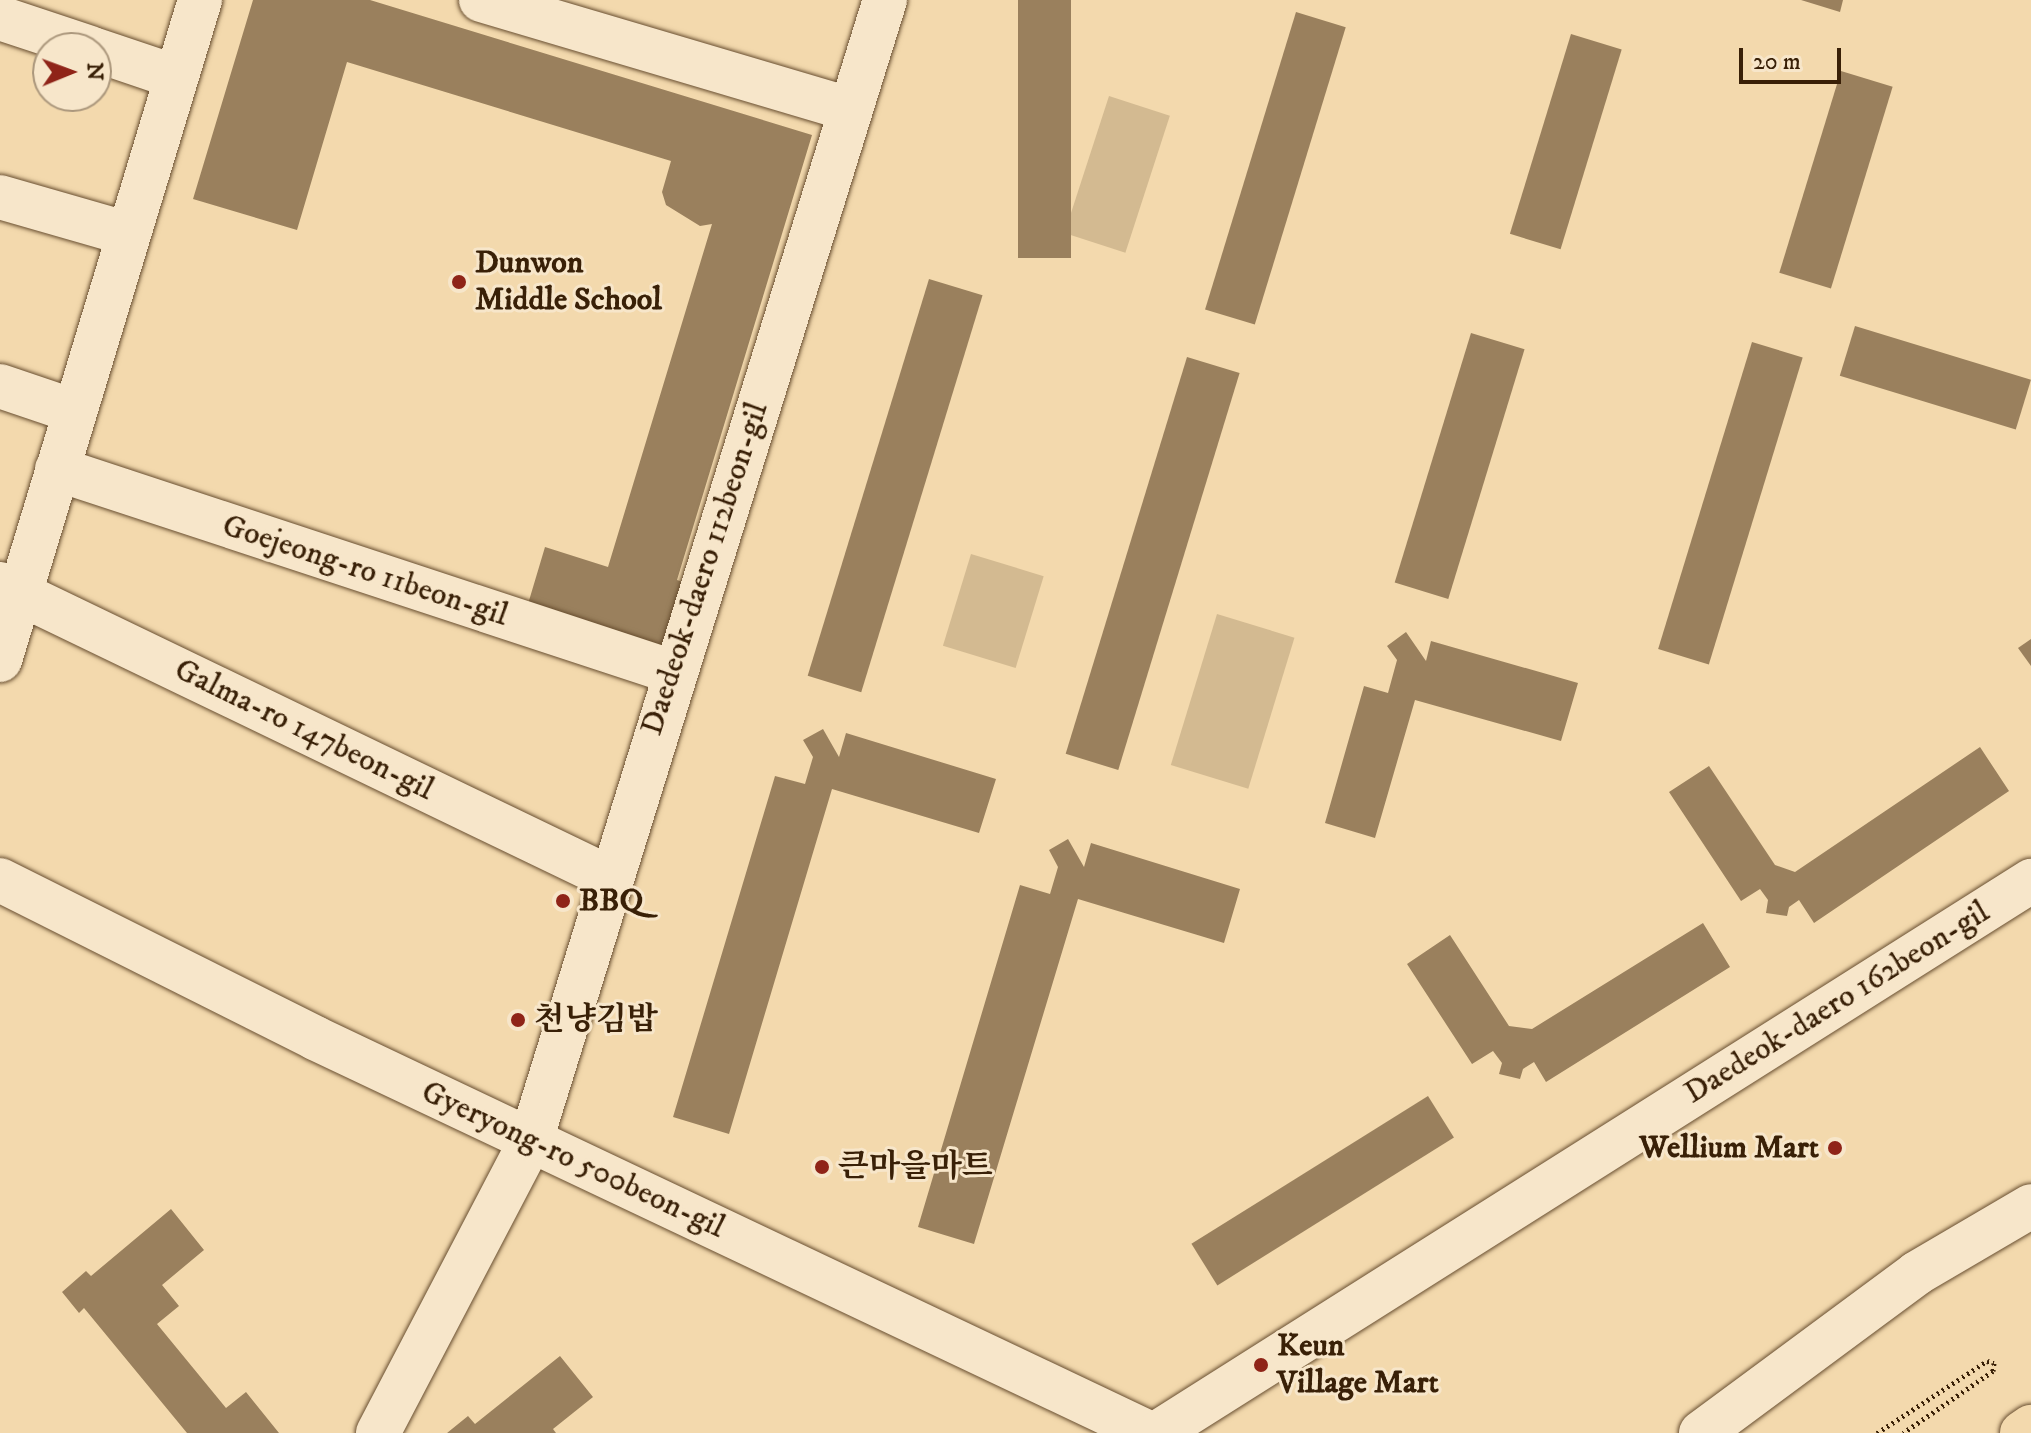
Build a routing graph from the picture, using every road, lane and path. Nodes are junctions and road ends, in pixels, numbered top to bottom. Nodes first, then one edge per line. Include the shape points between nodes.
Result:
1 (200, 0) edge
2 (481, 0) edge
3 (885, 0) edge
4 (0, 18) edge
5 (42, 32) edge
6 (112, 55) edge
7 (176, 77) junction
8 (850, 109) junction
9 (0, 197) edge
10 (128, 234) junction
11 (0, 386) edge
12 (74, 411) junction
13 (57, 469) junction
14 (10, 589) edge
15 (0, 660) edge
16 (673, 672) junction
17 (608, 877) junction
18 (0, 880) edge
19 (2031, 881) edge
20 (531, 1140) junction
21 (2031, 1206) edge
22 (2031, 1427) edge
23 (378, 1433) edge
24 (1149, 1433) edge
25 (1157, 1433) edge
26 (1701, 1433) edge
27 (1877, 1433) edge
28 (1903, 1433) edge
29 (2022, 1433) edge

1 - 7 street
2 - 8 street
3 - 8 street, Daedeok-daero 112beon-gil
4 - 5 street
6 - 7 street
7 - 10 street
8 - 16 street, Daedeok-daero 112beon-gil
9 - 10 street
10 - 12 street
11 - 12 street
12 - 13 street
13 - 14 street
13 - 16 street, Goejeong-ro 11beon-gil
14 - 15 street
14 - 17 street, Galma-ro 147beon-gil
16 - 17 street, Daedeok-daero 112beon-gil
17 - 20 street, Daedeok-daero 112beon-gil
18 - 20 street, Gyeryong-ro 500beon-gil
19 - 25 street, Daedeok-daero 162beon-gil
20 - 23 street, Daedeok-daero 112beon-gil
20 - 24 street, Gyeryong-ro 500beon-gil
21 - 26 street via 1917,1273
22 - 29 main road
27 - 28 path via 1987,1361 1994,1363 1993,1371

